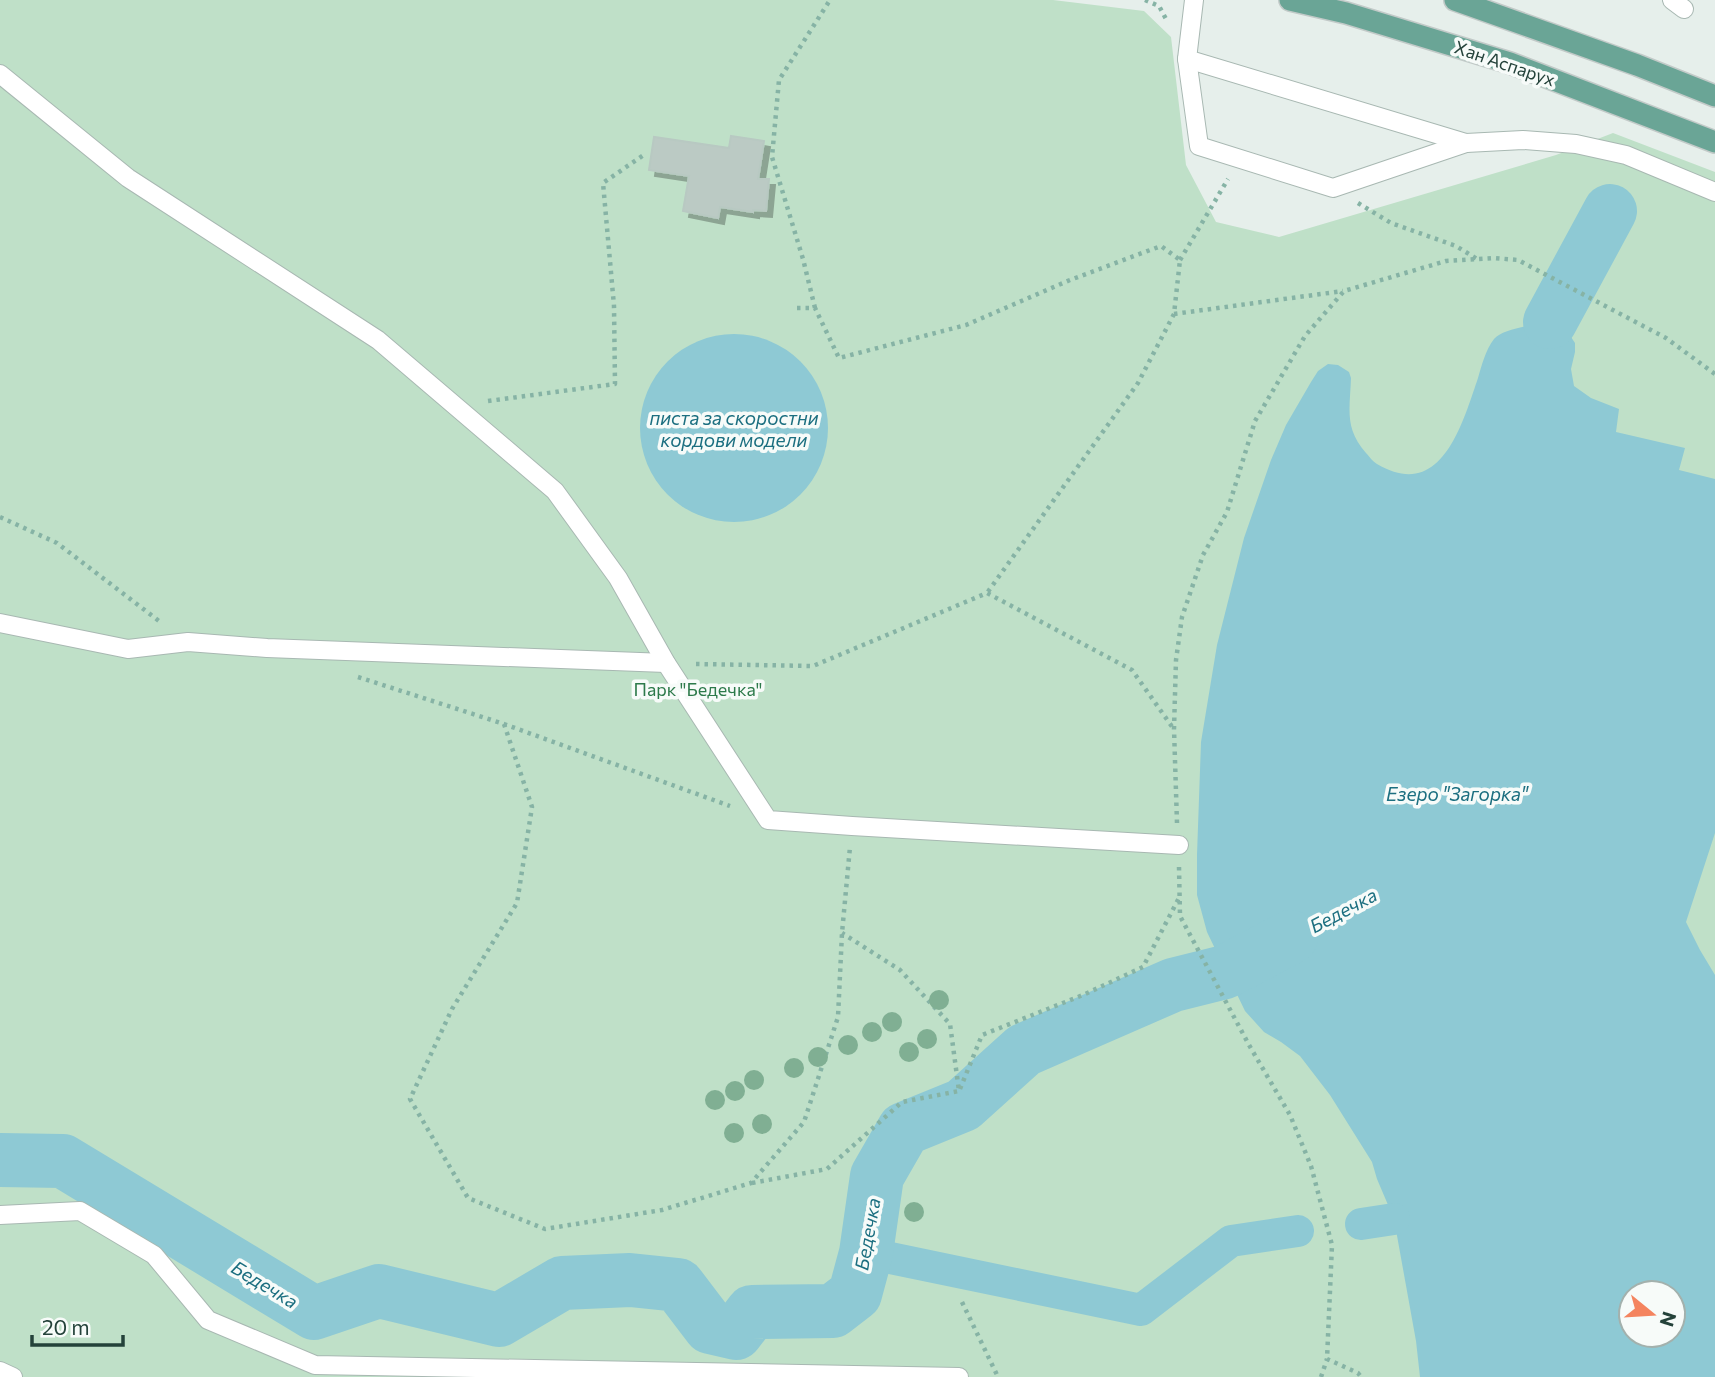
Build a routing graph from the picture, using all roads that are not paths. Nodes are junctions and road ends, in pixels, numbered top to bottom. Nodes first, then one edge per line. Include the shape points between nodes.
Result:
1 (1194, 0) edge
2 (1290, 0) edge
3 (1455, 0) edge
4 (1187, 59) junction
5 (0, 74) edge
6 (1715, 96) edge
7 (1715, 142) edge
8 (1466, 143) junction
9 (1715, 192) edge
10 (0, 622) edge
11 (666, 663) junction
12 (1179, 845) road end
13 (0, 1215) edge
14 (0, 1370) edge
15 (13, 1377) edge
16 (959, 1377) edge

1 - 4 lane
2 - 7 main road, Хан Аспарух via 1510,63
3 - 6 main road
4 - 8 lane
4 - 8 lane via 1199,146 1334,188
5 - 11 lane via 128,178 378,340 555,491 618,578
8 - 9 lane via 1522,140 1576,144 1626,155
10 - 11 lane via 128,649 188,642
11 - 12 lane via 768,820
13 - 16 lane via 80,1211 154,1255 208,1320 315,1365
14 - 15 lane

